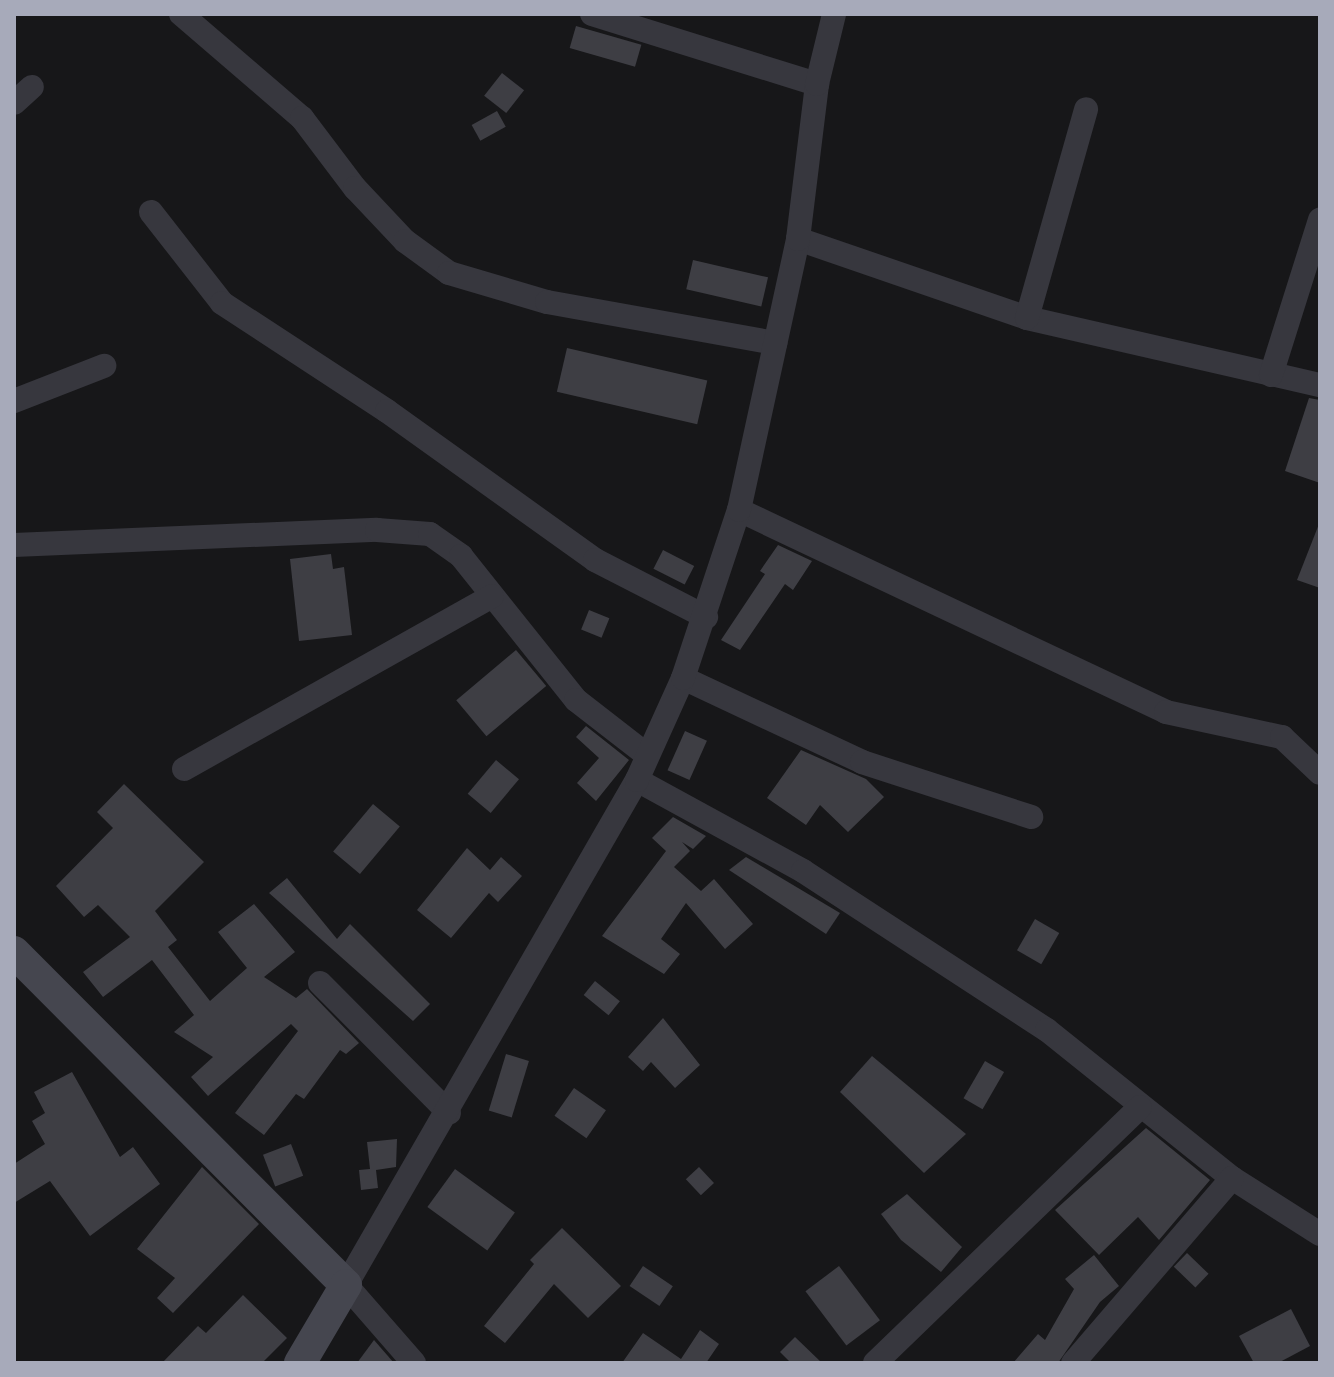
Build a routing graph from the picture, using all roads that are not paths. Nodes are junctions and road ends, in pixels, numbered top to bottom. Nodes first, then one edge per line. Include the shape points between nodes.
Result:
1 (181, 14) edge
2 (592, 14) edge
3 (834, 14) edge
4 (817, 84) junction
5 (1086, 109) dead end
6 (151, 212) dead end
7 (1320, 220) edge
8 (798, 239) junction
9 (1027, 318) junction
10 (775, 343) junction
11 (104, 366) dead end
12 (1271, 375) junction
13 (1320, 385) edge
14 (14, 401) edge
15 (739, 510) junction
16 (14, 545) edge
17 (492, 596) junction
18 (706, 617) junction
19 (683, 678) junction
20 (647, 755) junction
21 (184, 769) dead end
22 (1320, 773) edge
23 (637, 780) junction
24 (1031, 817) dead end
25 (14, 952) edge
26 (320, 983) dead end
27 (1140, 1107) junction
28 (449, 1113) junction
29 (1232, 1178) junction
30 (1320, 1234) edge
31 (346, 1285) junction
32 (300, 1363) edge
33 (414, 1363) edge
34 (875, 1363) edge
35 (1073, 1363) edge

1 - 10 street via 302,118 355,188 405,241 449,273 547,302
2 - 4 street
3 - 4 street
4 - 8 street
5 - 9 street
6 - 18 street via 222,303 387,411 595,560
7 - 12 street
8 - 9 street
8 - 10 street
9 - 12 street
10 - 15 street
11 - 14 street
12 - 13 street
15 - 18 street
15 - 22 street via 1166,712 1282,737
16 - 17 street via 377,530 430,534 447,542
17 - 20 street via 576,700
17 - 21 street
18 - 19 street
19 - 20 street
19 - 24 street via 862,762
20 - 23 street
23 - 27 street via 867,912 1047,1030
23 - 28 street
25 - 31 main road
26 - 28 street
27 - 29 street
27 - 34 street
28 - 31 street
29 - 30 street
29 - 35 street
31 - 32 main road
31 - 33 street

